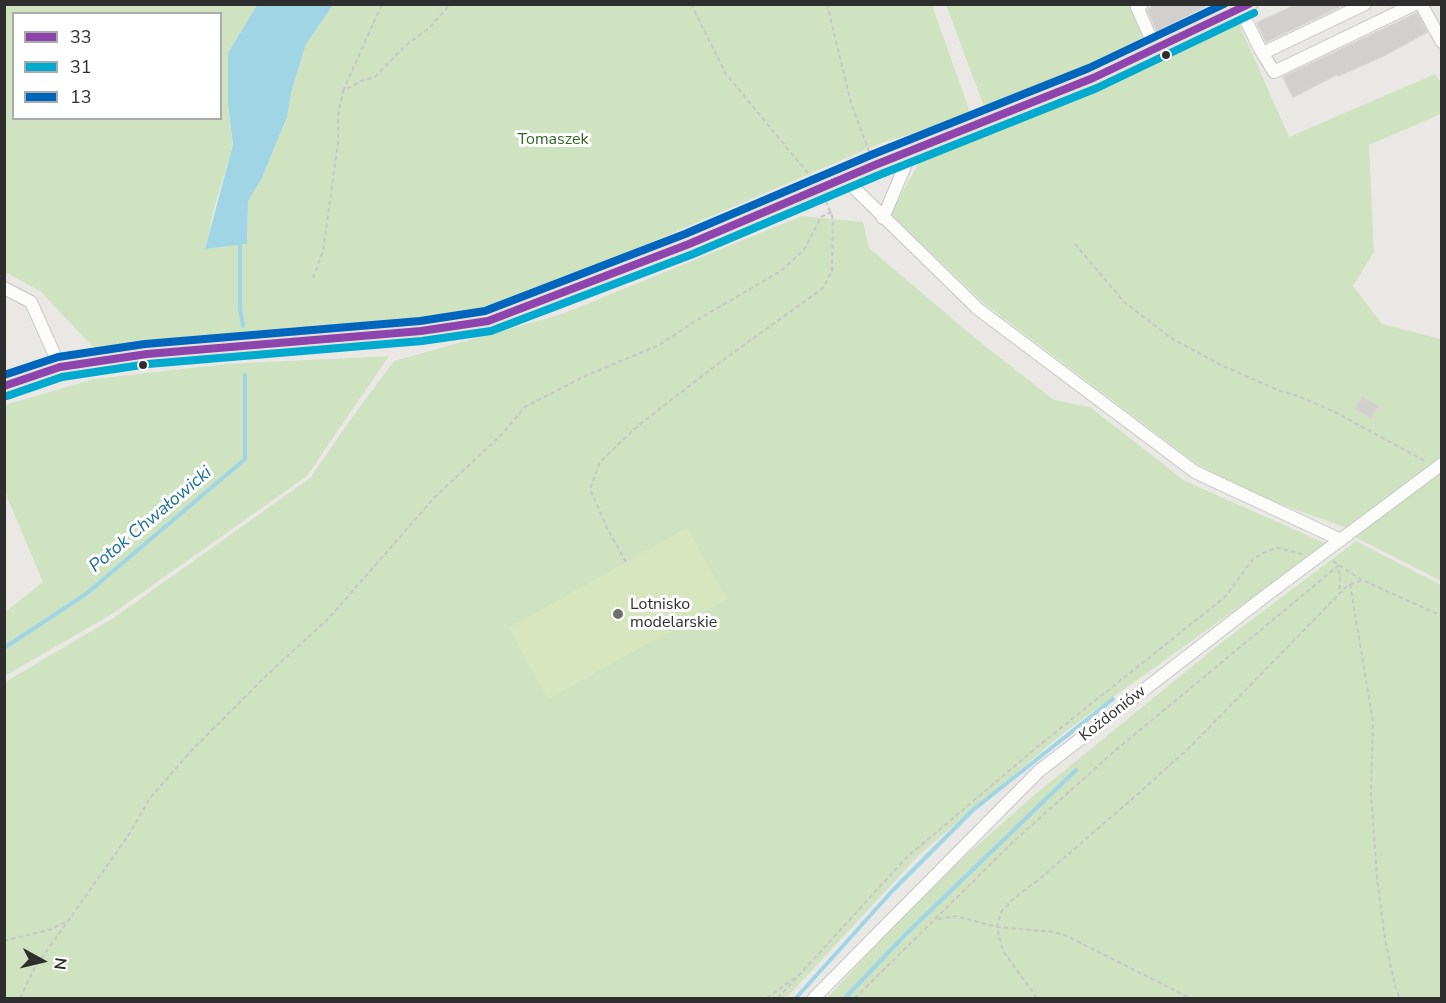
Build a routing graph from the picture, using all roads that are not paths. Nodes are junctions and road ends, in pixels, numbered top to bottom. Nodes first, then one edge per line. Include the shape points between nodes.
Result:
1 (1365, 4) edge
2 (1415, 4) edge
3 (1421, 4) edge
4 (1139, 5) edge
5 (1243, 6) edge
6 (1442, 42) edge
7 (1156, 50) junction
8 (1263, 53) junction
9 (911, 152) junction
10 (845, 179) junction
11 (883, 218) junction
12 (4, 288) edge
13 (60, 367) junction
14 (4, 386) edge
15 (1440, 468) edge
16 (1341, 540) junction
17 (814, 999) edge

1 - 8 street
2 - 8 street via 1274,72
3 - 6 street
4 - 7 street
5 - 7 main road
5 - 8 street
7 - 9 main road
9 - 10 main road
9 - 11 street
10 - 11 street
10 - 13 main road via 505,316 463,326 147,354
11 - 16 street via 978,309 1195,472
12 - 13 street via 31,302
13 - 14 main road
15 - 16 street, Kożdoniów
16 - 17 street, Kożdoniów via 1039,771

